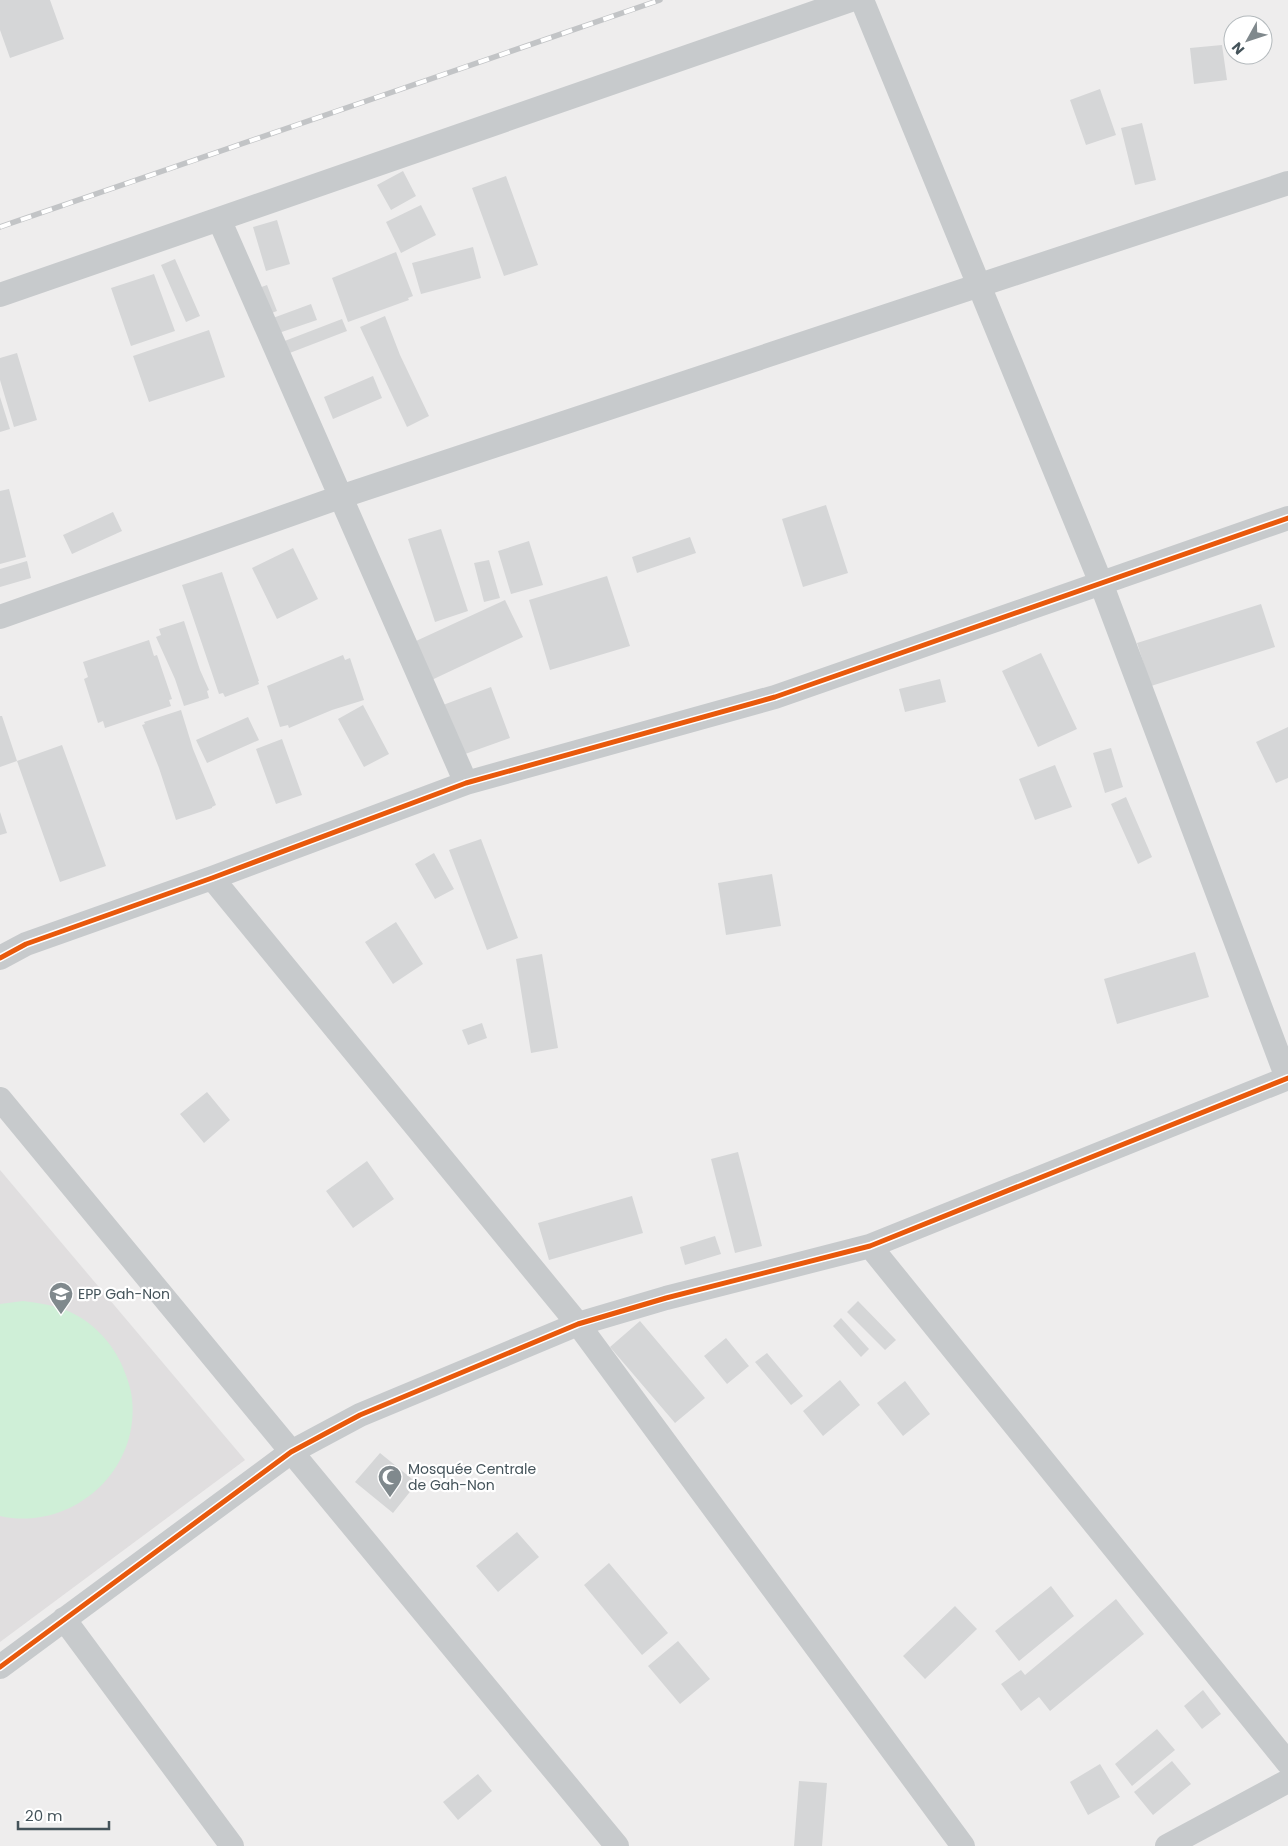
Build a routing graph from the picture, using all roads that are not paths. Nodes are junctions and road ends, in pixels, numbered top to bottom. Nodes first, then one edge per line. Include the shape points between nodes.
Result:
1 (851, 0) edge
2 (862, 0) edge
3 (1288, 183) edge
4 (219, 219) junction
5 (979, 286) junction
6 (0, 295) edge
7 (340, 497) junction
8 (1288, 518) edge
9 (1101, 583) junction
10 (0, 618) edge
11 (466, 783) junction
12 (212, 878) junction
13 (0, 958) edge
14 (1288, 1078) edge
15 (0, 1099) edge
16 (870, 1246) junction
17 (578, 1324) junction
18 (291, 1452) junction
19 (64, 1619) junction
20 (0, 1667) edge
21 (1288, 1763) edge
22 (1288, 1781) edge
23 (232, 1846) edge
24 (617, 1846) edge
25 (963, 1846) edge
26 (1167, 1846) edge

1 - 4 street
2 - 5 street
3 - 5 street
4 - 6 street
4 - 7 street
5 - 7 street
5 - 9 street
7 - 10 street
7 - 11 street
8 - 9 street
9 - 11 street via 775,697
9 - 14 street
11 - 12 street
12 - 13 street via 26,944
12 - 17 street
14 - 16 street
15 - 18 street
16 - 17 street
16 - 21 street
17 - 18 street via 360,1415
17 - 25 street
18 - 19 street
18 - 24 street
19 - 20 street
19 - 23 street
22 - 26 street

